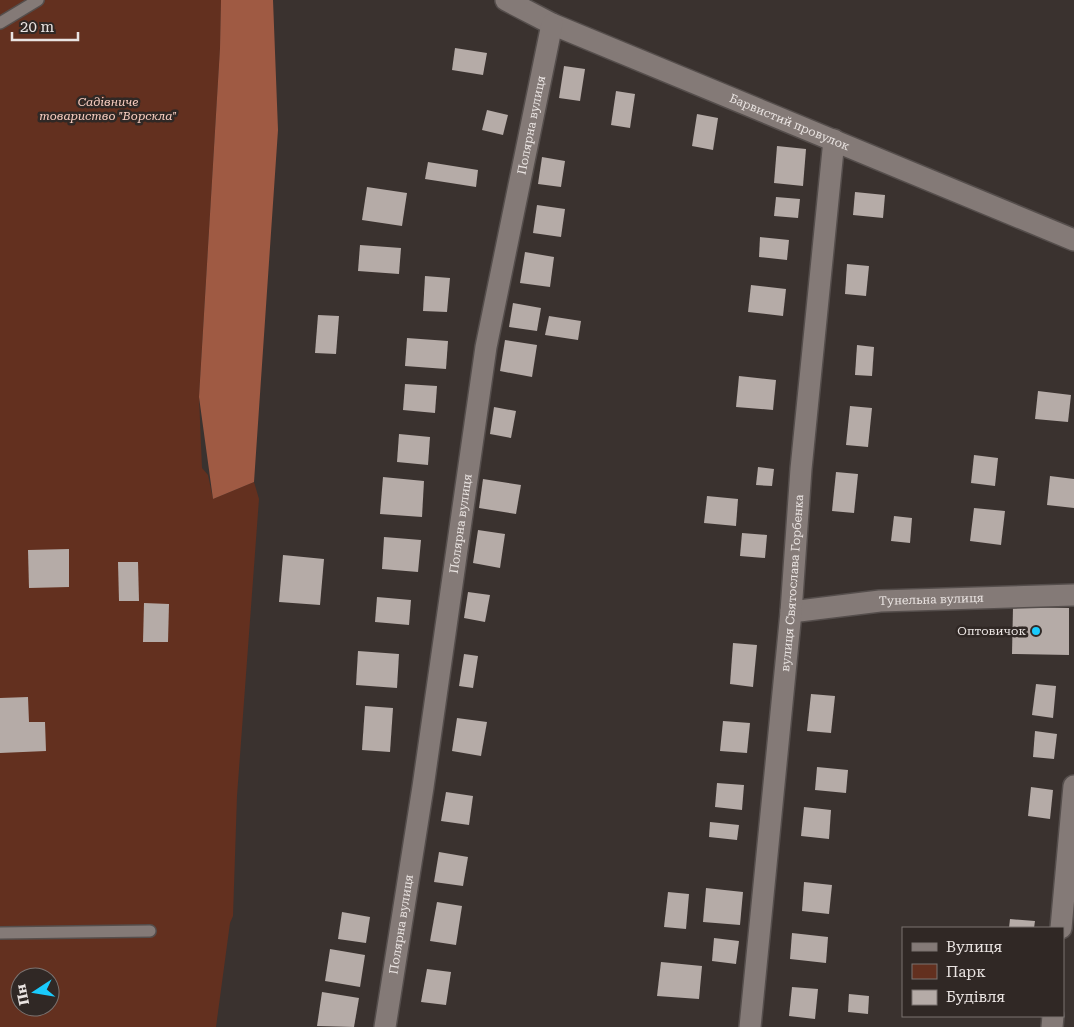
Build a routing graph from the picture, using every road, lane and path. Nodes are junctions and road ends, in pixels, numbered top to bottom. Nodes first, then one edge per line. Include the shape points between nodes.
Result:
1 (38, 0) edge
2 (506, 0) edge
3 (0, 23) edge
4 (552, 24) junction
5 (834, 140) junction
6 (1074, 240) edge
7 (1074, 595) edge
8 (791, 612) junction
9 (1074, 786) edge
10 (1071, 856) edge
11 (1061, 927) edge
12 (150, 931) dead end
13 (0, 933) edge
14 (385, 1027) edge
15 (750, 1027) edge

1 - 3 lane
2 - 4 street, Барвистий провулок
4 - 5 street, Барвистий провулок
4 - 14 street, Полярна вулиця via 486,347
5 - 6 street, Барвистий провулок
5 - 8 street, вулиця Святослава Горбенка via 802,459
7 - 8 street, Тунельна вулиця via 880,601
8 - 15 street, вулиця Святослава Горбенка
9 - 10 street
10 - 11 street
12 - 13 lane

